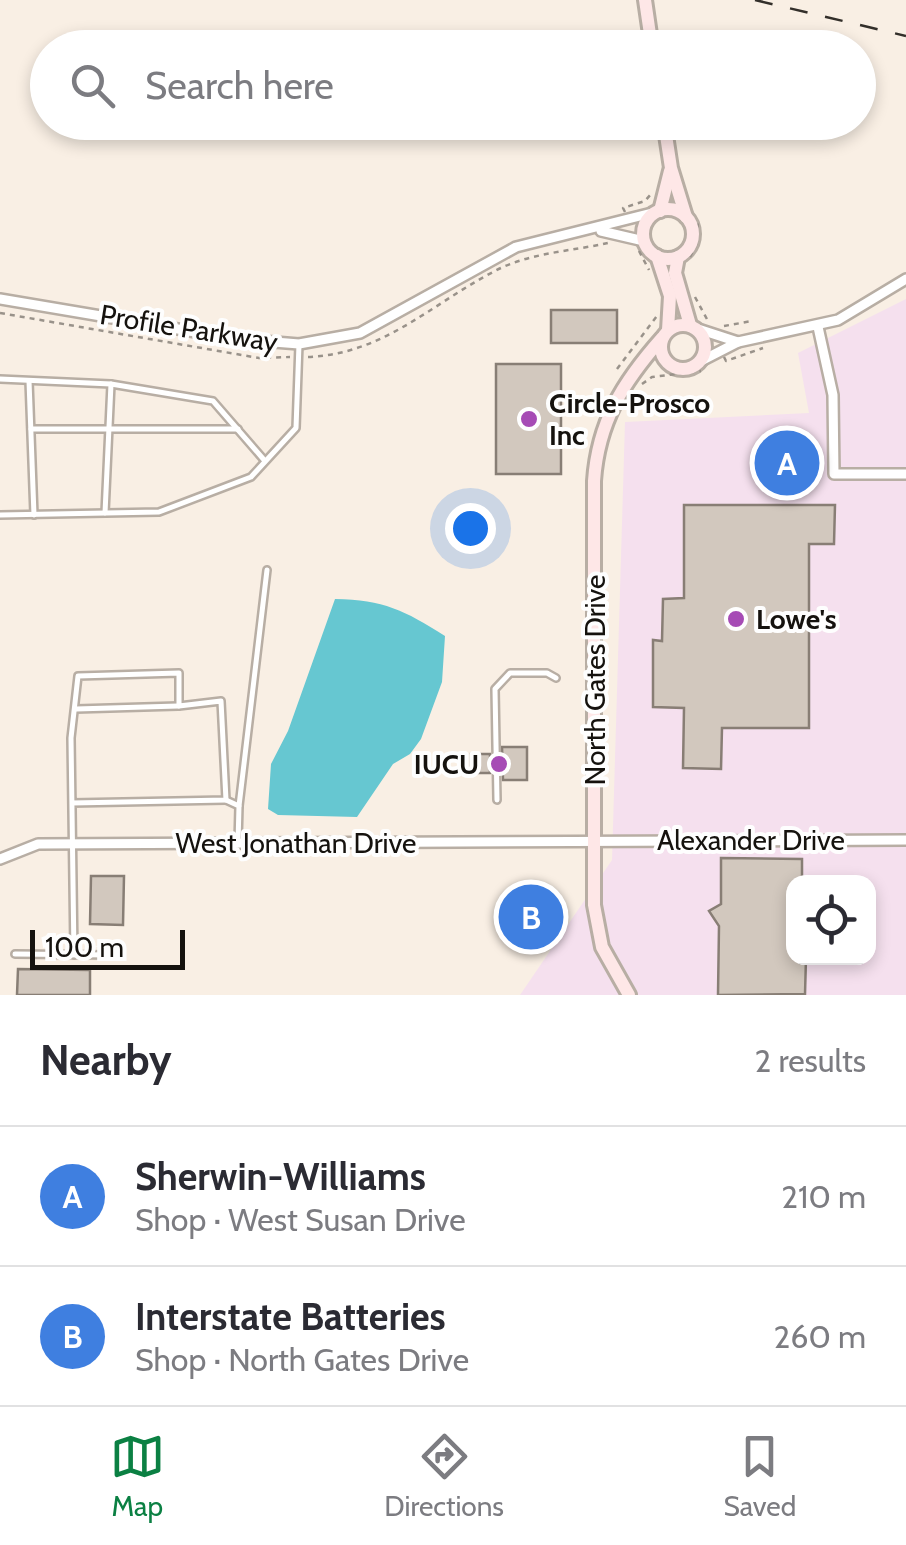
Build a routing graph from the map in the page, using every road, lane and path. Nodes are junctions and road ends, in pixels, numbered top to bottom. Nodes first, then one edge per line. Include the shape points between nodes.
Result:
1 (645, 3) edge
2 (649, 30) edge
3 (666, 140) edge
4 (670, 168) junction
5 (655, 186) dead end
6 (624, 212) dead end
7 (658, 212) junction
8 (690, 214) junction
9 (593, 230) junction
10 (622, 242) dead end
11 (639, 244) junction
12 (658, 256) junction
13 (682, 261) junction
14 (650, 275) dead end
15 (906, 279) edge
16 (688, 281) dead end
17 (0, 298) edge
18 (660, 304) dead end
19 (0, 314) edge
20 (752, 321) dead end
21 (693, 326) junction
22 (818, 328) junction
23 (665, 334) junction
24 (738, 342) junction
25 (299, 344) junction
26 (762, 348) dead end
27 (330, 356) dead end
28 (272, 358) dead end
29 (706, 365) junction
30 (671, 366) junction
31 (617, 368) dead end
32 (636, 368) junction
33 (0, 379) edge
34 (29, 381) junction
35 (111, 384) junction
36 (638, 387) dead end
37 (31, 429) junction
38 (109, 429) junction
39 (238, 429) junction
40 (265, 461) junction
41 (906, 474) edge
42 (105, 513) junction
43 (34, 515) junction
44 (0, 516) edge
45 (267, 570) dead end
46 (556, 678) dead end
47 (179, 706) junction
48 (76, 709) junction
49 (226, 800) junction
50 (497, 800) dead end
51 (72, 804) junction
52 (240, 806) junction
53 (596, 840) junction
54 (906, 840) edge
55 (73, 844) junction
56 (238, 844) junction
57 (0, 859) edge
58 (15, 954) dead end
59 (74, 954) junction
60 (112, 955) dead end
61 (630, 995) edge

1 - 2 street
3 - 4 street
4 - 7 street
4 - 8 street
5 - 6 path via 645,202
7 - 8 street
7 - 9 street, Profile Parkway
7 - 11 street
8 - 13 street via 693,239
8 - 13 path via 698,234
9 - 11 street, Profile Parkway
9 - 25 street, Profile Parkway via 486,260 408,311 360,333
10 - 27 path via 498,269 420,321
11 - 12 street
11 - 14 path
12 - 13 street
12 - 23 street via 670,296
13 - 21 street via 676,273
15 - 22 street
16 - 20 path via 707,320 718,326
17 - 25 street, Profile Parkway
18 - 31 path via 651,328
19 - 28 path
21 - 23 street
21 - 24 street
21 - 29 street via 706,347
22 - 24 street
22 - 41 street via 832,394 834,474
23 - 30 street via 661,351
23 - 32 street, North Gates Drive
24 - 29 street
25 - 40 lane via 296,428
26 - 29 path
29 - 30 street
29 - 36 path via 688,376 651,375
30 - 32 street
32 - 53 street, North Gates Drive via 609,410 596,456
33 - 34 lane
34 - 35 lane
34 - 37 lane
35 - 38 lane
35 - 39 lane via 214,401
37 - 38 lane
37 - 43 lane
38 - 39 lane
38 - 42 lane
39 - 40 lane
40 - 42 lane via 250,477 159,512
42 - 43 lane
43 - 44 lane
45 - 52 lane
46 - 50 lane via 510,673 495,689
47 - 48 lane
47 - 48 lane via 179,673 78,676
47 - 49 lane via 221,701
48 - 51 lane
49 - 51 lane
49 - 52 lane
51 - 55 lane
52 - 56 lane
53 - 54 street, Alexander Drive
53 - 56 street, West Jonathan Drive
53 - 61 street, North Gates Drive via 598,934
55 - 56 street, West Jonathan Drive
55 - 57 street, West Jonathan Drive via 38,844
55 - 59 lane
58 - 59 lane
59 - 60 lane

